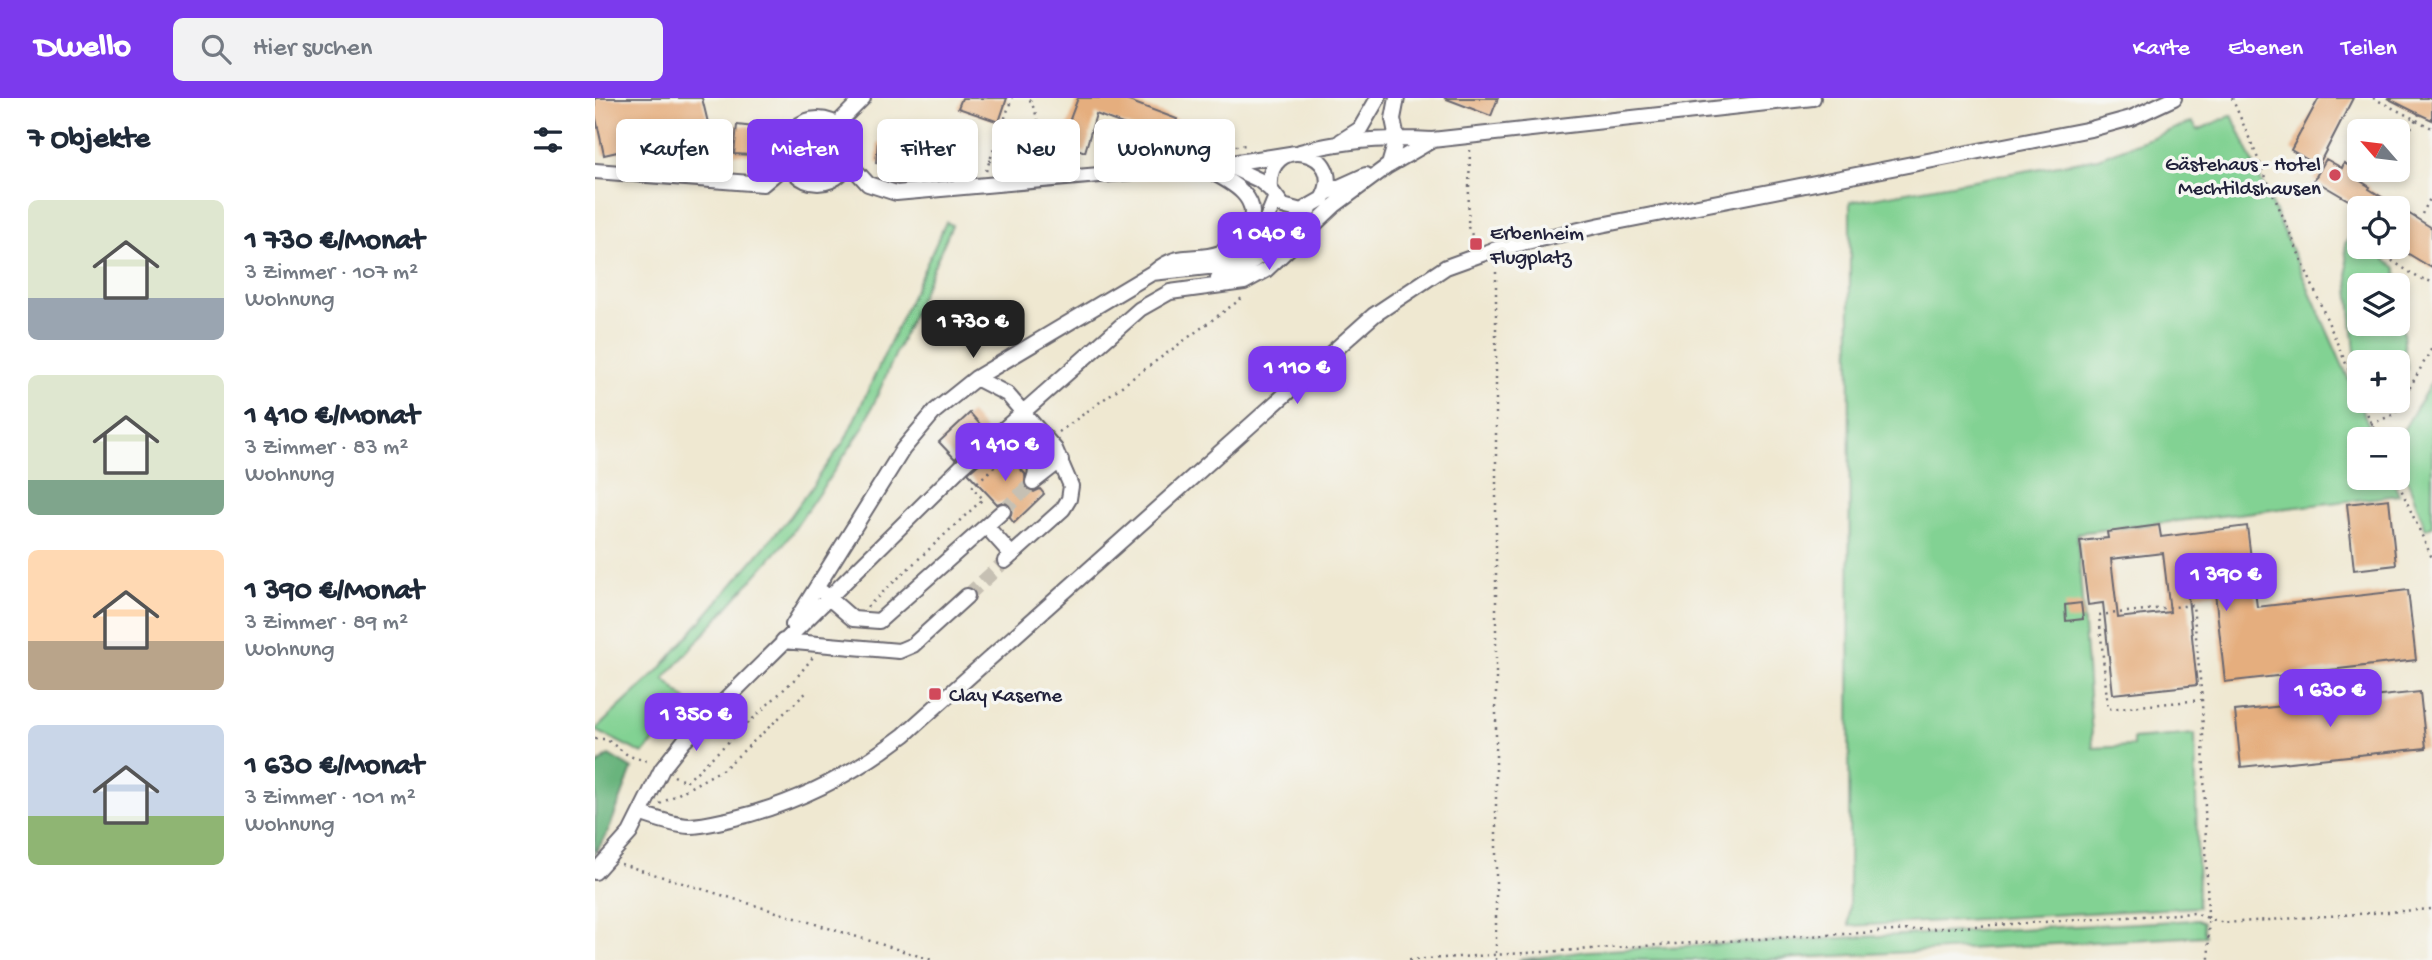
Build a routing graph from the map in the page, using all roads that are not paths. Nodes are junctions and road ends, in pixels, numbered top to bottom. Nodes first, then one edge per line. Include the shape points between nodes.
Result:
1 (863, 98) edge
2 (1378, 98) edge
3 (1398, 98) edge
4 (1813, 98) edge
5 (2174, 98) edge
6 (842, 119) edge
7 (1397, 138) junction
8 (1432, 140) junction
9 (1340, 142) junction
10 (1295, 153) junction
11 (1235, 162) edge
12 (1389, 165) junction
13 (1235, 168) edge
14 (595, 171) edge
15 (1094, 175) edge
16 (863, 178) edge
17 (765, 182) edge
18 (1230, 182) edge
19 (1326, 192) junction
20 (1273, 194) junction
21 (1310, 208) junction
22 (1152, 273) junction
23 (1197, 287) junction
24 (976, 378) junction
25 (1023, 411) junction
26 (992, 438) junction
27 (1061, 460) junction
28 (1003, 511) tunnel mouth
29 (986, 526) junction
30 (817, 586) junction
31 (967, 596) tunnel mouth
32 (828, 598) junction
33 (783, 641) junction
34 (642, 814) junction
35 (595, 872) edge

1 - 6 street
2 - 9 street via 1360,128
3 - 7 street via 1393,119
4 - 8 street
5 - 34 street via 2131,118 2091,129 1601,225 1496,249 1447,267 1374,315 865,765 822,789 755,814 680,825
7 - 8 street
7 - 9 street
7 - 12 street
8 - 12 street
9 - 10 street
10 - 11 street
10 - 19 street via 1317,159 1324,166
10 - 20 street via 1276,163 1269,180
12 - 19 street
12 - 23 street via 1335,205 1266,270 1244,282
13 - 20 street
14 - 17 street
15 - 16 street via 896,193
18 - 22 street via 1242,189 1252,210 1241,238 1217,254 1187,255
19 - 21 street
20 - 21 street via 1291,210
20 - 22 street via 1260,236 1237,259 1226,265
21 - 23 street via 1243,270
22 - 24 street
23 - 25 street via 1170,292 1140,309
24 - 25 street via 996,385
24 - 30 street via 935,411 903,449
25 - 26 street
25 - 27 street
26 - 27 street via 1011,435 1030,446 1037,462 1033,482
26 - 32 street
27 - 29 street via 1072,486 1069,499 1009,558
28 - 29 street
29 - 32 street via 879,621 853,619
30 - 32 street
30 - 33 street
31 - 33 street via 913,645 899,650
32 - 33 street
33 - 34 street via 705,718 662,769
34 - 35 street

